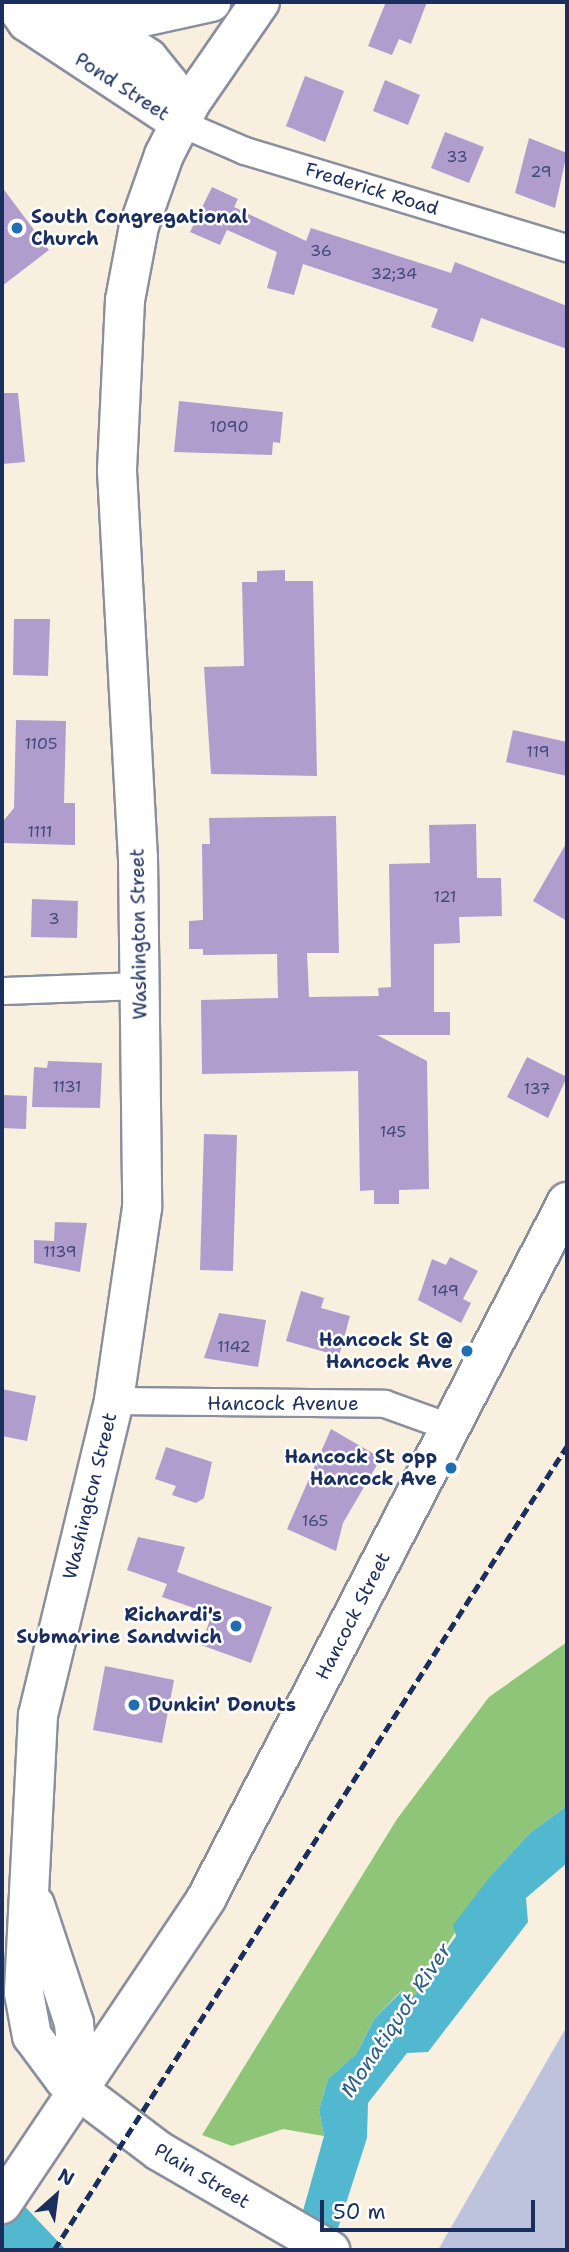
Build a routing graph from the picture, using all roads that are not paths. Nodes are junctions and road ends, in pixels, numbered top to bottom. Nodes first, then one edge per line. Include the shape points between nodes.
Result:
1 (13, 2) edge
2 (211, 2) edge
3 (260, 2) edge
4 (54, 6) edge
5 (180, 123) junction
6 (567, 248) edge
7 (140, 986) junction
8 (2, 991) edge
9 (567, 1202) edge
10 (114, 1401) junction
11 (449, 1427) junction
12 (80, 2093) junction
13 (2, 2204) edge
14 (330, 2250) edge

1 - 5 main road, Pond Street via 27,22
2 - 4 main road via 143,18
3 - 5 main road, Washington Street
4 - 5 main road, Pond Street via 148,58 169,85
5 - 6 street, Frederick Road via 245,151
5 - 7 main road, Washington Street via 154,178 132,255 118,383
7 - 8 street
7 - 10 main road, Washington Street via 142,1208
9 - 11 main road, Hancock Street
10 - 11 street, Hancock Avenue via 385,1404
10 - 12 main road, Washington Street via 38,1715 30,1889 71,2007
11 - 12 main road, Hancock Street via 206,1899
12 - 13 main road
12 - 14 main road, Plain Street via 159,2151

